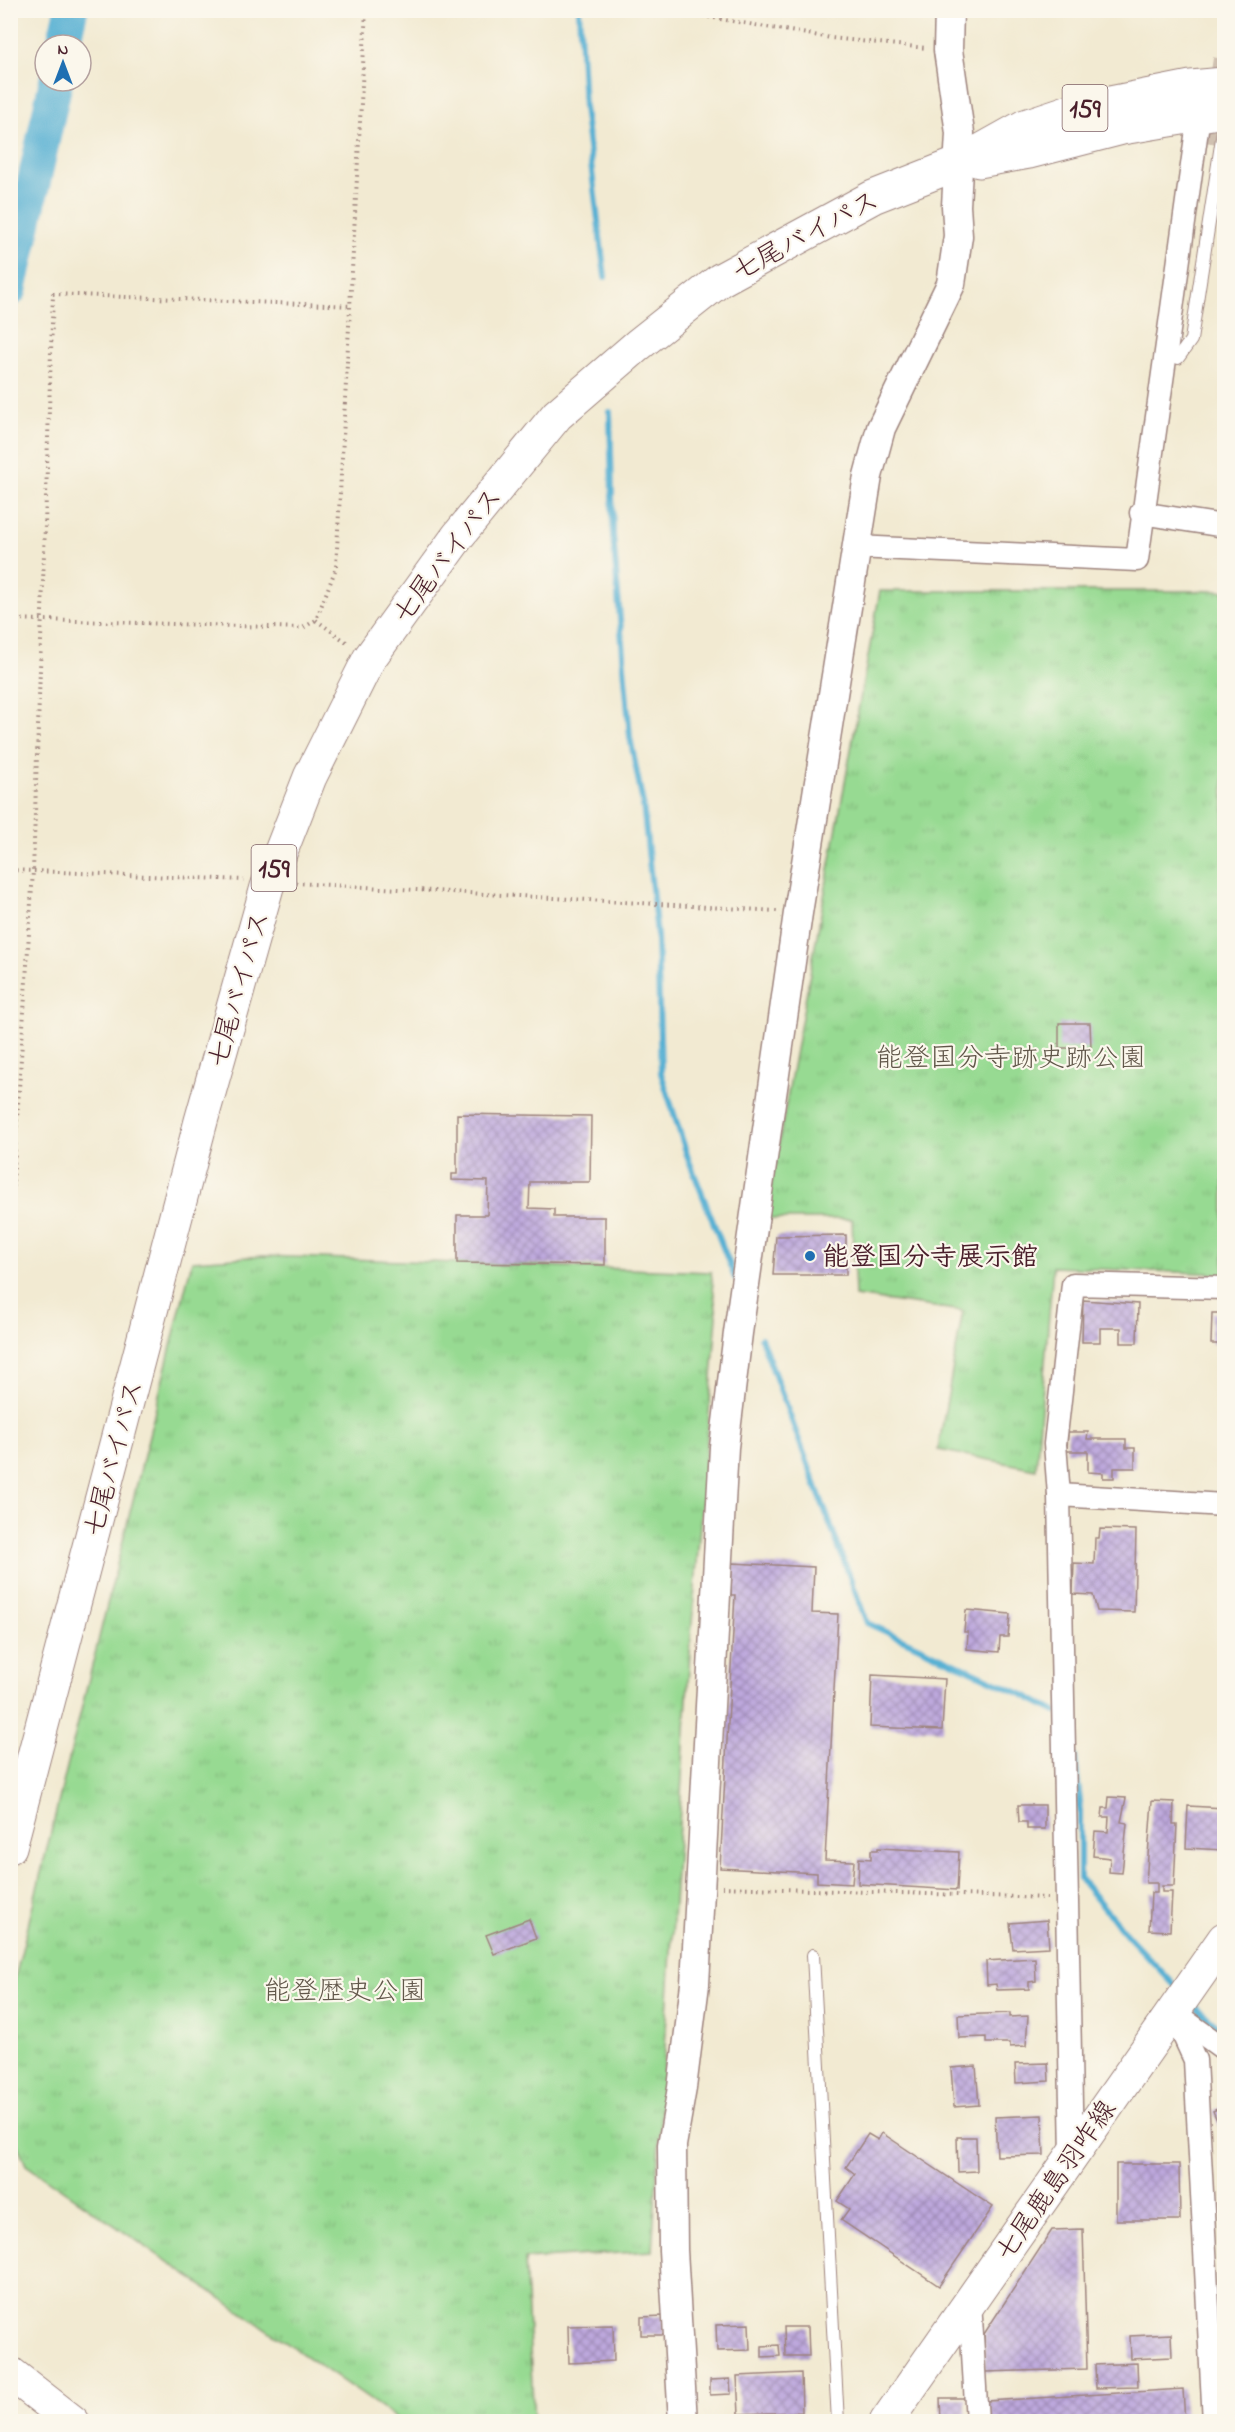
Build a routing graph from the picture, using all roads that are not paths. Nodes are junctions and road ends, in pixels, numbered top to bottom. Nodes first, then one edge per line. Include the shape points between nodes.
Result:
1 (949, 10) edge
2 (1224, 84) edge
3 (1215, 123) edge
4 (957, 165) junction
5 (1172, 358) junction
6 (1142, 513) junction
7 (1224, 526) edge
8 (855, 547) junction
9 (1224, 1288) edge
10 (1059, 1495) junction
11 (1224, 1505) edge
12 (10, 1847) edge
13 (1224, 1939) edge
14 (813, 1955) dead end
15 (1180, 2001) junction
16 (1224, 2049) edge
17 (1072, 2156) junction
18 (970, 2301) junction
19 (1212, 2361) junction
20 (10, 2373) edge
21 (1224, 2386) edge
22 (73, 2421) edge
23 (683, 2421) edge
24 (838, 2421) edge
25 (886, 2421) edge
26 (977, 2421) edge
27 (1214, 2421) edge

1 - 4 street via 948,50 958,114
2 - 4 main road, 七尾バイパス / 159 via 1070,111 1024,126
3 - 4 main road, 七尾バイパス / 159 via 1122,128 1029,152
3 - 5 street
3 - 5 street
4 - 8 street via 958,236 951,284 881,428
4 - 12 main road, 七尾バイパス / 159 via 873,197 720,280 638,345 557,415 458,536 369,659 310,777 269,881 201,1121
5 - 6 street
6 - 7 street
6 - 8 street via 1137,560
8 - 23 street via 798,913 724,1447 695,1984 672,2145 673,2250
9 - 10 street via 1074,1284 1055,1444
10 - 11 street
10 - 17 street
13 - 15 main road, 七尾鹿島羽咋線
14 - 24 lane
15 - 16 street
15 - 17 main road, 七尾鹿島羽咋線
15 - 19 street via 1195,2060
17 - 18 main road, 七尾鹿島羽咋線
18 - 25 main road, 七尾鹿島羽咋線
18 - 26 street
19 - 21 street
19 - 27 street
20 - 22 main road

